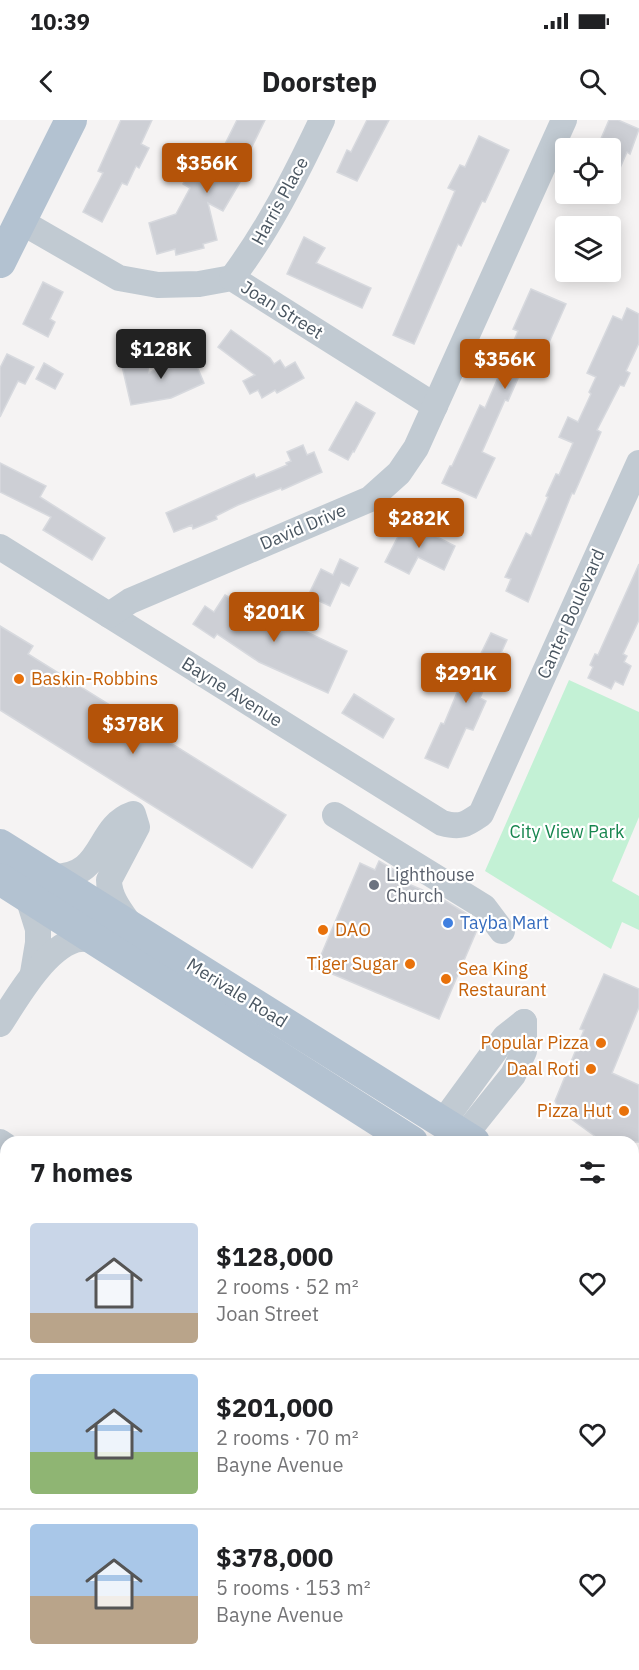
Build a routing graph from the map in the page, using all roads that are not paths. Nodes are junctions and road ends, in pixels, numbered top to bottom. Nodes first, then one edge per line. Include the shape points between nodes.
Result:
1 (71, 120) edge
2 (322, 120) edge
3 (564, 120) edge
4 (20, 221) junction
5 (0, 262) edge
6 (232, 278) junction
7 (435, 406) junction
8 (639, 463) edge
9 (0, 548) edge
10 (109, 615) junction
11 (334, 816) dead end
12 (466, 825) joint
13 (0, 845) edge
14 (51, 877) junction
15 (0, 879) edge
16 (28, 897) junction
17 (131, 927) junction
18 (502, 932) dead end
19 (94, 939) junction
20 (33, 973) junction
21 (0, 1024) edge
22 (403, 1136) edge
23 (452, 1136) edge

1 - 4 main road
2 - 6 street, Harris Place via 298,171 251,253
3 - 7 street, David Drive
4 - 5 main road
4 - 6 street, Joan Street via 119,278 158,285
6 - 7 street, Joan Street
7 - 10 street, David Drive via 416,448 399,473 370,499 130,601
8 - 12 street, Canter Boulevard via 481,814
9 - 10 street, Bayne Avenue
10 - 12 street, Bayne Avenue via 442,823
11 - 18 street via 484,907
13 - 14 main road, Merivale Road
14 - 17 main road, Merivale Road
14 - 17 street via 71,876 84,869 120,819 133,814 137,827 109,885
15 - 16 main road, Merivale Road
16 - 19 main road, Merivale Road
16 - 20 street via 38,929
17 - 23 main road, Merivale Road
19 - 20 street via 74,941
19 - 22 main road, Merivale Road
20 - 21 street
23 - 23 street via 521,1079 524,1022 504,1037

